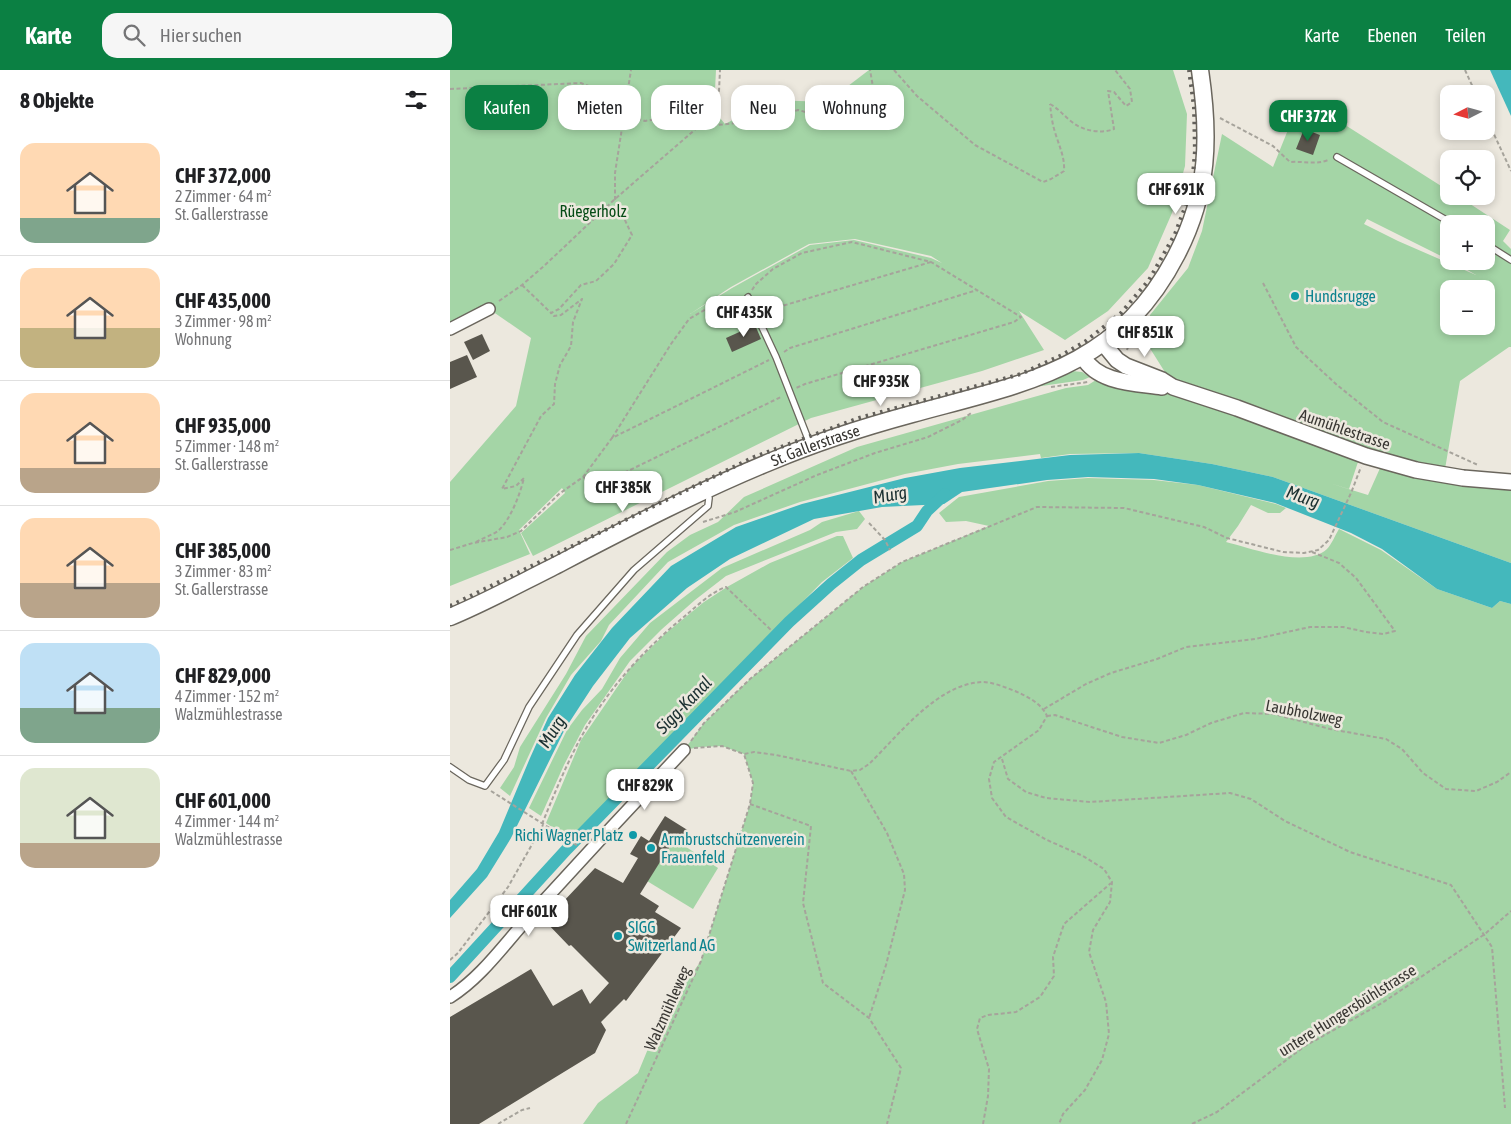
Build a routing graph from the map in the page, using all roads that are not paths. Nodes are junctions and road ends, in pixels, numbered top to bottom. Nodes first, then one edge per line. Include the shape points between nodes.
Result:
1 (1200, 70) edge
2 (1338, 157) road end
3 (1440, 216) edge
4 (1495, 250) edge
5 (1511, 260) edge
6 (748, 297) road end
7 (489, 309) road end
8 (450, 329) edge
9 (1103, 343) junction
10 (1083, 357) junction
11 (1173, 387) junction
12 (810, 446) junction
13 (1511, 482) edge
14 (706, 490) junction
15 (450, 618) edge
16 (684, 750) road end
17 (450, 767) edge
18 (450, 997) edge

1 - 9 main road, St. Gallerstrasse via 1207,139 1194,214 1171,266 1152,293
2 - 3 lane
4 - 5 lane
6 - 12 lane via 776,357
7 - 8 street
9 - 10 main road, St. Gallerstrasse
9 - 11 street, Aumühlestrasse via 1121,363
10 - 11 street, Aumühlestrasse via 1094,372 1106,377 1162,388
10 - 12 main road, St. Gallerstrasse via 1025,383 865,427
11 - 13 street, Aumühlestrasse via 1366,456 1425,472
12 - 14 main road, St. Gallerstrasse
14 - 15 main road, St. Gallerstrasse
14 - 17 lane via 708,506 634,570 577,635 529,707 504,760 485,786
16 - 18 street via 485,967

